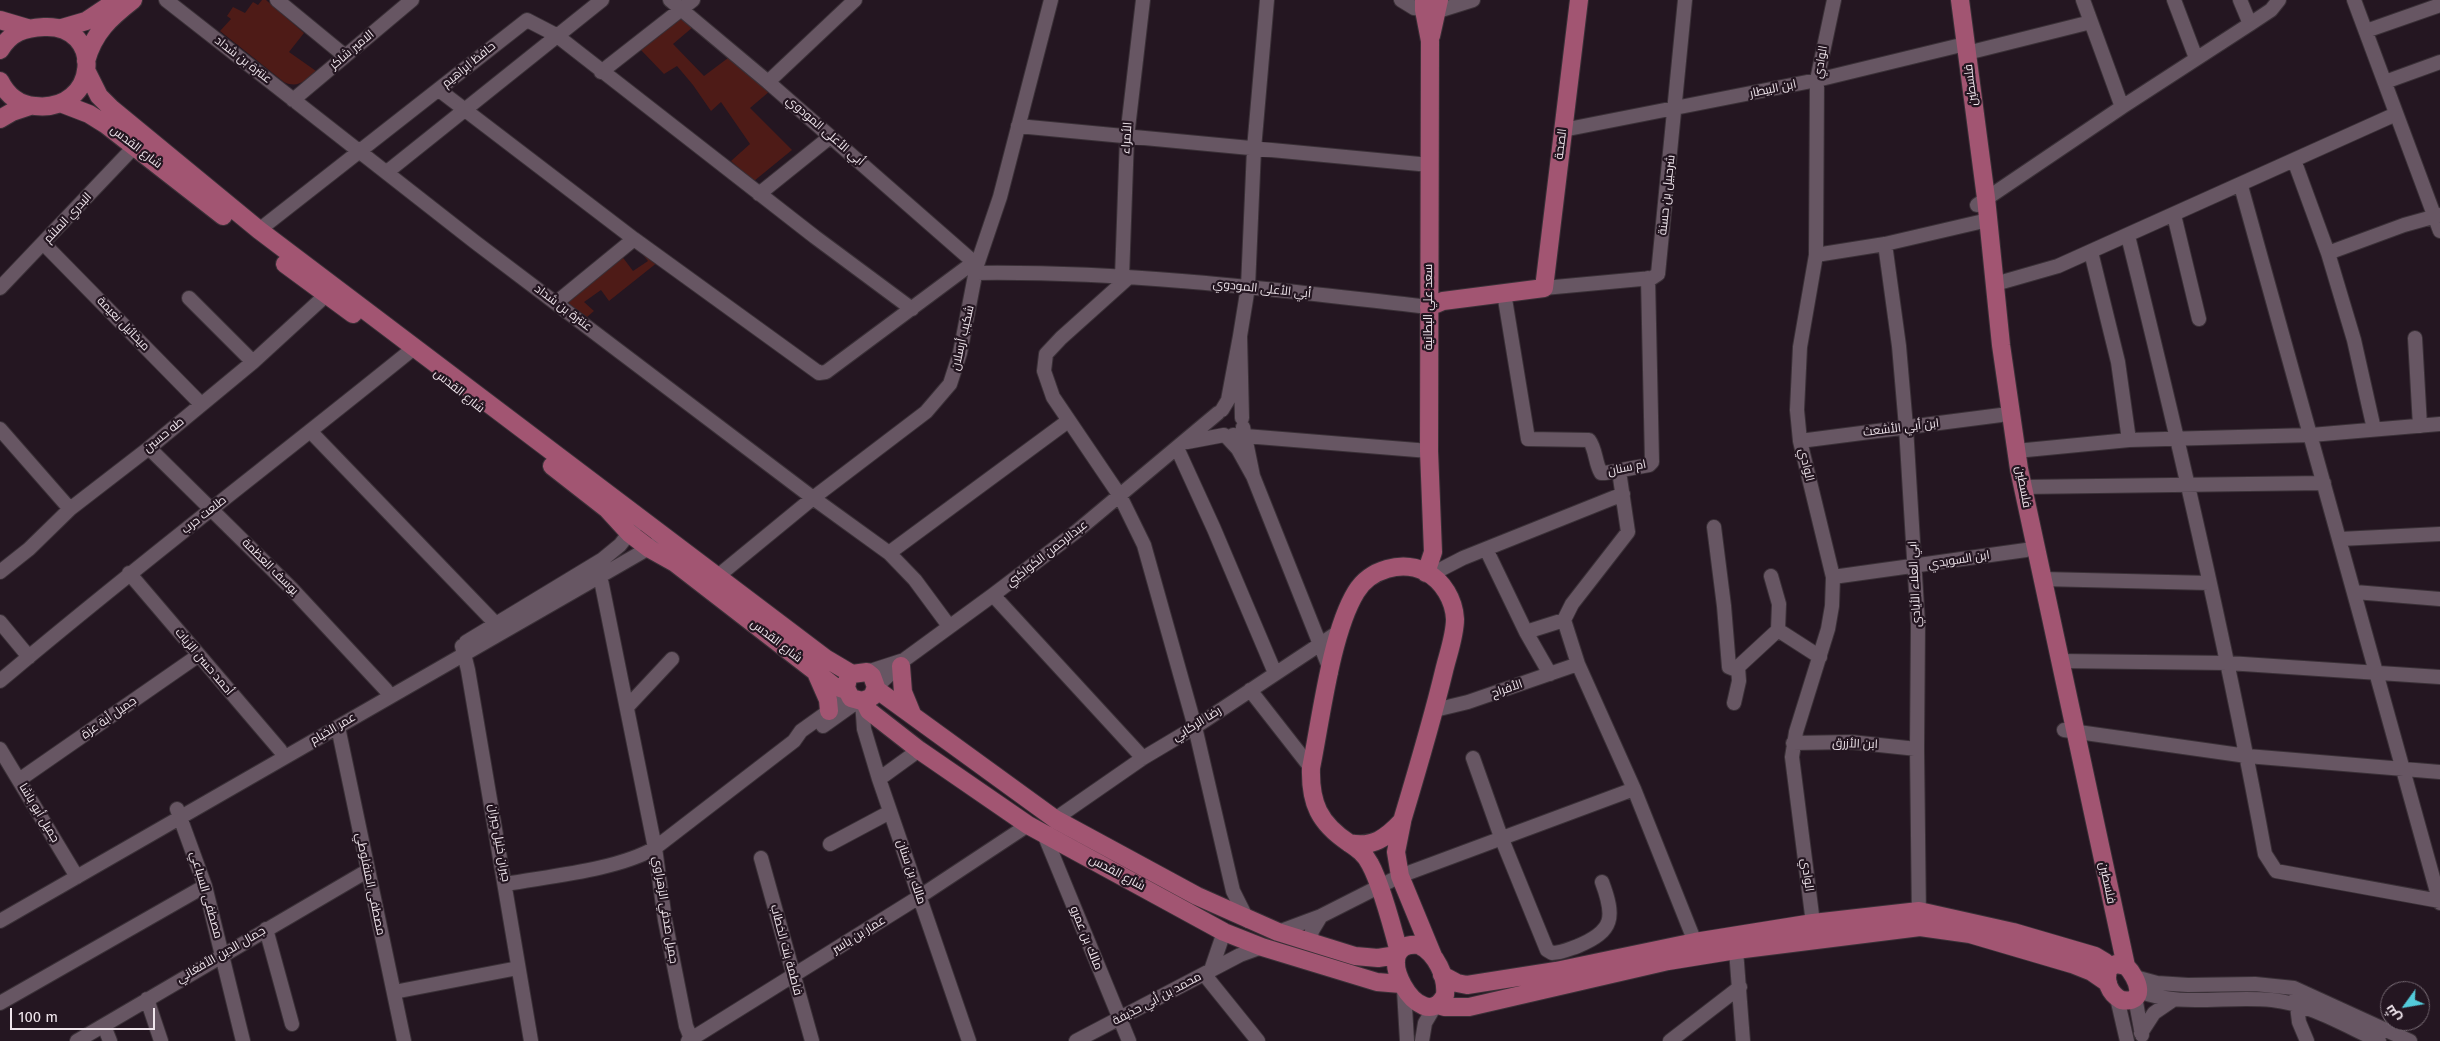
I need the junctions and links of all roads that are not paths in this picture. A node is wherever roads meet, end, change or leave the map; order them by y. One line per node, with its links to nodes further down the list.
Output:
1 (117, 0): 31 (main road)
2 (133, 0): 39 (main road)
3 (166, 0): 46 (street, عنترة بن شداد)
4 (278, 0): 36 (street)
5 (412, 0): 36 (street, الامير شاكر)
6 (602, 0): 33 (street)
7 (693, 0): 24 (street)
8 (855, 0): 43 (street)
9 (1051, 0): 54 (street, شكيب أرسلان)
10 (1143, 0): 57 (street, الأمراء)
11 (1267, 0): 59 (street)
12 (1401, 0): 25 (street)
13 (1465, 0): 25 (street)
14 (1579, 0): 55 (main road, الصحة)
15 (1685, 0): 50 (street, شرحبيل بن حسنة)
16 (1834, 0): 41 (street, الوادي)
17 (1950, 0): 34 (main road, فلسطين)
18 (1960, 0): 34 (main road, فلسطين)
19 (2083, 0): 28 (street)
20 (2174, 0): 37 (street)
21 (2240, 0): 29 (street)
22 (2279, 0): 29 (street)
23 (2354, 0): 32 (street)
24 (675, 5): 40 (street); 43 (street, أبي الأعلى المودوي)
25 (1431, 5): 62 (main road, سعد علي البطانية)
26 (2440, 5): 32 (street)
27 (0, 20): 30 (main road)
28 (2091, 22): 34 (street, ابن البيطار); 49 (street)
29 (2250, 24): 37 (street)
30 (27, 28): 31 (main road); 35 (main road)
31 (62, 28): 39 (main road)
32 (2366, 32): 44 (street)
33 (556, 35): 40 (street, حافظ ابراهيم); 45 (street, حافظ ابراهيم); 51 (street)
34 (1962, 49): 41 (street, ابن البيطار); 66 (main road, فلسطين)
35 (0, 50)
36 (344, 56): 46 (street, الامير شاكر)
37 (2196, 58): 49 (street)
38 (2440, 62): 44 (street)
39 (86, 66): 47 (main road); 69 (main road)
40 (601, 72): 65 (street, حافظ ابراهيم)
41 (1817, 80): 50 (street, ابن البيطار); 77 (street, الوادي)
42 (0, 81): 48 (main road)
43 (768, 82): 56 (street, أبي الأعلى المودوي)
44 (2385, 82): 52 (street)
45 (439, 90): 51 (street); 60 (street, حافظ ابراهيم)
46 (293, 100): 60 (street, عنترة بن شداد)
47 (63, 104): 48 (main road); 58 (main road, شارع القدس)
48 (30, 106): 53 (main road)
49 (2122, 107): 66 (street)
50 (1676, 109): 55 (street, ابن البيطار); 80 (street, شرحبيل بن حسنة)
51 (464, 110): 63 (street); 72 (street)
52 (2396, 114): 61 (street); 68 (street)
53 (0, 119)
54 (1018, 126): 57 (street); 78 (street, شكيب أرسلان)
55 (1563, 130): 84 (main road, الصحة)
56 (830, 137): 65 (street); 78 (street, أبي الأعلى المودوي)
57 (1126, 137): 59 (street); 79 (street, الأمراء)
58 (135, 146): 73 (street, البدري الملثم); 86 (main road, شارع القدس)
59 (1254, 149): 62 (street); 82 (street)
60 (360, 152): 63 (street, عنترة بن شداد); 69 (street, حافظ ابراهيم)
61 (2294, 160): 64 (street); 76 (street)
62 (1430, 165): 89 (main road, سعد علي البطانية)
63 (387, 172): 88 (street, عنترة بن شداد)
64 (2241, 186): 67 (street); 107 (street)
65 (759, 194): 90 (street, حافظ ابراهيم)
66 (1982, 211): 74 (street); 81 (main road, فلسطين); 98 (main road, فلسطين)
67 (2174, 215): 71 (street); 91 (street)
68 (2437, 215): 70 (street); 76 (street)
69 (259, 230): 125 (main road)
70 (2440, 231)
71 (2128, 236): 75 (street); 109 (street)
72 (634, 239): 88 (street); 90 (street)
73 (44, 244): 83 (street, البدري الملثم); 96 (street, ميخائيل نعيمة)
74 (1885, 244): 77 (street); 103 (street, ابي العلاء الأيادي)
75 (2091, 252): 81 (street); 110 (street)
76 (2328, 254): 104 (street)
77 (1816, 255): 111 (street, الوادي)
78 (976, 267): 79 (street, أبي الأعلى المودوي); 90 (street); 122 (street, شكيب أرسلان)
79 (1125, 277): 82 (street, أبي الأعلى المودوي); 100 (street)
80 (1648, 278): 84 (street); 116 (street, ام سنان)
81 (1994, 284): 115 (main road, فلسطين)
82 (1248, 287): 89 (street, أبي الأعلى المودوي); 92 (street)
83 (0, 288)
84 (1544, 288): 85 (main road, أبي الأعلى المودوي)
85 (1504, 293): 89 (main road, أبي الأعلى المودوي); 116 (street, ام سنان)
86 (326, 296): 94 (main road, شارع القدس); 95 (street, طه حسين)
87 (189, 298): 95 (street)
88 (557, 302): 122 (street, عنترة بن شداد)
89 (1430, 307): 114 (main road, سعد علي البطانية)
90 (912, 309)
91 (2199, 319)
92 (1240, 336): 97 (street); 99 (street)
93 (2415, 338): 102 (street)
94 (409, 352): 105 (street, طلعت حرب); 127 (main road, شارع القدس)
95 (252, 362): 96 (street, طه حسين)
96 (201, 404): 113 (street, طه حسين)
97 (1220, 412): 99 (street); 106 (street); 112 (street, عبدالرحمن الكواكبي)
98 (2001, 415): 103 (street, ابن أبي الأشعث); 133 (main road, فلسطين)
99 (1242, 419): 106 (street)
100 (1068, 421): 121 (street); 134 (street)
101 (2440, 424): 102 (street)
102 (2420, 426): 104 (street)
103 (1906, 427): 111 (street, ابن أبي الأشعث); 135 (street, ابي العلاء الأيادي)
104 (2374, 429): 107 (street)
105 (311, 432): 124 (street, طلعت حرب); 151 (street)
106 (1232, 435): 112 (street, عبدالرحمن الكواكبي); 114 (street, عبدالرحمن الكواكبي); 156 (street)
107 (2311, 435): 109 (street); 117 (street)
108 (2, 436): 123 (street)
109 (2179, 437): 110 (street); 118 (street)
110 (2129, 440): 115 (street)
111 (1800, 441): 142 (street, الوادي)
112 (1182, 445): 121 (street, عبدالرحمن الكواكبي); 169 (street)
113 (149, 448): 123 (street, طه حسين); 124 (street, يوسف العظمة)
114 (1429, 451): 138 (main road, سعد علي البطانية)
115 (2016, 451): 119 (main road, فلسطين)
116 (1619, 472): 120 (street)
117 (2324, 483): 118 (street); 130 (street)
118 (2189, 486): 119 (street); 144 (street)
119 (2022, 487): 143 (main road, فلسطين)
120 (1623, 494): 132 (street); 149 (street)
121 (1120, 496): 146 (street, عبدالرحمن الكواكبي); 182 (street)
122 (814, 498): 134 (street, عنترة بن شداد); 140 (street, شكيب أرسلان)
123 (70, 509): 136 (street, طه حسين)
124 (212, 509): 137 (street, طلعت حرب); 174 (street, يوسف العظمة)
125 (641, 518): 127 (street, عمر الخيام); 129 (main road)
126 (1714, 527): 166 (street)
127 (629, 533): 131 (main road, شارع القدس); 151 (street, عمر الخيام)
128 (2440, 534): 130 (street)
129 (665, 536): 131 (street, عمر الخيام); 140 (main road)
130 (2340, 539): 145 (street)
131 (650, 549): 139 (street, عمر الخيام); 167 (main road, شارع القدس)
132 (1486, 549): 138 (street); 155 (street)
133 (2026, 550): 135 (street, ابن السويدي); 148 (main road, فلسطين)
134 (889, 553): 152 (street, عنترة بن شداد)
135 (1914, 568): 142 (street, ابن السويدي); 188 (street, ابي العلاء الأيادي)
136 (0, 572)
137 (129, 573): 158 (street, أحمد حسن الزيات); 159 (street, طلعت حرب)
138 (1428, 574): 154 (main road); 179 (main road)
139 (600, 575): 157 (street, عمر الخيام); 178 (street)
140 (718, 576): 175 (main road)
141 (1771, 576): 153 (street)
142 (1833, 578): 160 (street, الوادي)
143 (2042, 579): 144 (street); 148 (main road, فلسطين)
144 (2209, 583): 164 (street)
145 (2355, 592): 147 (street); 170 (street)
146 (993, 595): 152 (street, عبدالرحمن الكواكبي); 192 (street)
147 (2440, 599)
148 (2043, 608): 162 (main road, فلسطين); 184 (main road, فلسطين)
149 (1564, 620): 155 (street); 165 (street)
150 (0, 622): 159 (street)
151 (496, 624): 157 (street, عمر الخيام)
152 (949, 626): 163 (street, عبدالرحمن الكواكبي)
153 (1778, 630): 160 (street); 166 (street)
154 (1340, 631): 156 (street, رضا الركابي); 168 (main road)
155 (1526, 632): 171 (street)
156 (1318, 644): 168 (street); 169 (street, رضا الركابي)
157 (463, 649): 174 (street, عمر الخيام); 183 (street, عمر الخيام); 215 (street, جبران خليل جبران)
158 (199, 655): 189 (street, أحمد حسن الزيات); 198 (street, جميل أبة عزة)
159 (29, 657): 173 (street, طلعت حرب)
160 (1820, 657): 186 (street, الوادي)
161 (672, 659): 178 (street)
162 (2059, 661): 164 (street); 184 (main road, فلسطين)
163 (902, 663): 175 (street, عبدالرحمن الكواكبي); 181 (main road)
164 (2228, 663): 170 (street); 191 (street)
165 (1578, 664): 171 (street, الأفراح); 199 (street)
166 (1738, 667): 177 (street)
167 (816, 672): 175 (main road, شارع القدس); 180 (main road)
168 (1331, 672): 194 (main road)
169 (1275, 673): 176 (street, رضا الركابي)
170 (2376, 673): 172 (street); 195 (street)
171 (1550, 674): 179 (street, الأفراح)
172 (2440, 677)
173 (0, 681)
174 (386, 690): 189 (street, عمر الخيام)
175 (861, 690): 180 (street); 181 (main road); 185 (street); 190 (main road, شارع القدس); 197 (street, مالك بن سنان)
176 (1250, 690): 182 (street, رضا الركابي); 194 (street)
177 (1734, 703)
178 (628, 706): 209 (street)
179 (1435, 710): 203 (main road)
180 (829, 711): 185 (street)
181 (914, 717): 202 (main road)
182 (1195, 726): 192 (street, رضا الركابي); 223 (street)
183 (338, 727): 201 (street, عمر الخيام); 211 (street, مصطفى المنفلوطي)
184 (2070, 730): 191 (street); 229 (main road, فلسطين); 242 (main road, فلسطين)
185 (794, 741): 209 (street, جميل صدقي الزهراوي)
186 (1793, 744): 188 (street, ابن الأزرق); 225 (street, الوادي)
187 (0, 748): 198 (street, جميل أبو باشا)
188 (1917, 749): 222 (street, ابي العلاء الأيادي)
189 (280, 750): 201 (street, عمر الخيام)
190 (919, 750): 197 (street); 204 (main road, شارع القدس)
191 (2247, 756): 195 (street); 219 (street)
192 (1143, 758): 202 (street, رضا الركابي)
193 (1473, 758): 206 (street)
194 (1311, 768): 207 (main road)
195 (2401, 768): 196 (street); 219 (street)
196 (2440, 772)
197 (879, 779): 200 (street, مالك بن سنان)
198 (19, 780): 212 (street, جميل أبو باشا)
199 (1634, 789): 206 (street); 231 (street)
200 (890, 812): 208 (street); 218 (street, مالك بن سنان)
201 (178, 813): 212 (street, عمر الخيام); 217 (street, مصطفى السباعي)
202 (1055, 819): 223 (main road)
203 (1402, 821): 207 (main road); 213 (main road)
204 (1028, 825): 205 (main road, شارع القدس); 218 (street, عمار بن ياسر)
205 (1044, 834): 227 (main road, شارع القدس); 253 (street, مالك بن عمرو)
206 (1501, 837): 213 (street); 214 (street)
207 (1349, 843): 216 (main road)
208 (830, 844)
209 (655, 848): 215 (street); 263 (street, جميل صدقي الزهراوي)
210 (761, 858): 241 (street, فاطمة بنت الخطاب)
211 (367, 871): 226 (street, جمال الدين الأفغاني); 247 (street, مصطفى المنفلوطي)
212 (75, 873): 220 (street, عمر الخيام); 224 (street, عمر الخيام)
213 (1400, 876): 216 (street); 237 (main road)
214 (1602, 882)
215 (506, 884): 238 (street, جبران خليل جبران)
216 (1378, 885): 221 (street); 235 (main road)
217 (205, 886): 234 (street, مصطفى السباعي); 250 (street)
218 (919, 897): 241 (street, عمار بن ياسر); 265 (street, مالك بن سنان)
219 (2440, 902)
220 (0, 911)
221 (1321, 916): 228 (street); 230 (street)
222 (1919, 919): 225 (main road); 233 (main road); 236 (main road); 242 (main road)
223 (1248, 920): 228 (main road)
224 (0, 921)
225 (1813, 923): 231 (main road)
226 (266, 929): 234 (street, جمال الدين الأفغاني); 254 (street)
227 (1224, 932): 232 (main road, شارع القدس); 239 (street)
228 (1278, 932): 230 (main road)
229 (2108, 940): 236 (main road); 242 (main road, فلسطين)
230 (1310, 942): 235 (main road)
231 (1695, 942): 245 (main road)
232 (1262, 947): 239 (street, محمد بن أبي حذيفة); 243 (main road, شارع القدس)
233 (1736, 950): 244 (street); 245 (main road)
234 (222, 954): 248 (street, جمال الدين الأفغاني); 260 (street, مصطفى السباعي)
235 (1398, 954): 237 (main road); 243 (main road)
236 (2095, 956): 242 (main road)
237 (1434, 959): 240 (main road)
238 (518, 968): 247 (street); 262 (street, جبران خليل جبران)
239 (1208, 972): 253 (street, محمد بن أبي حذيفة); 268 (street)
240 (1442, 975): 245 (main road); 252 (main road)
241 (793, 977): 263 (street, عمار بن ياسر); 264 (street, فاطمة بنت الخطاب)
242 (2123, 981): 246 (street); 249 (street); 256 (street, فلسطين); 273 (street, فلسطين)
243 (1402, 987): 252 (main road); 269 (street)
244 (1740, 987): 271 (street); 272 (street)
245 (1505, 988): 252 (main road)
246 (2294, 988): 251 (street); 276 (street)
247 (394, 992): 261 (street, مصطفى المنفلوطي)
248 (147, 999): 255 (street, جمال الدين الأفغاني); 259 (street)
249 (2173, 1000): 251 (street); 256 (street)
250 (0, 1003)
251 (2297, 1004): 274 (street); 275 (street)
252 (1437, 1006): 270 (street)
253 (1119, 1020): 266 (street, محمد بن أبي حذيفة); 267 (street, مالك بن عمرو)
254 (292, 1024)
255 (104, 1026): 257 (street, جمال الدين الأفغاني); 258 (street)
256 (2142, 1037)
257 (76, 1041)
258 (110, 1041)
259 (161, 1041)
260 (243, 1041)
261 (404, 1041)
262 (531, 1041)
263 (689, 1041)
264 (812, 1041)
265 (968, 1041)
266 (1076, 1041)
267 (1129, 1041)
268 (1258, 1041)
269 (1408, 1041)
270 (1422, 1041)
271 (1670, 1041)
272 (1743, 1041)
273 (2127, 1041)
274 (2307, 1041)
275 (2379, 1041)
276 (2410, 1041)

